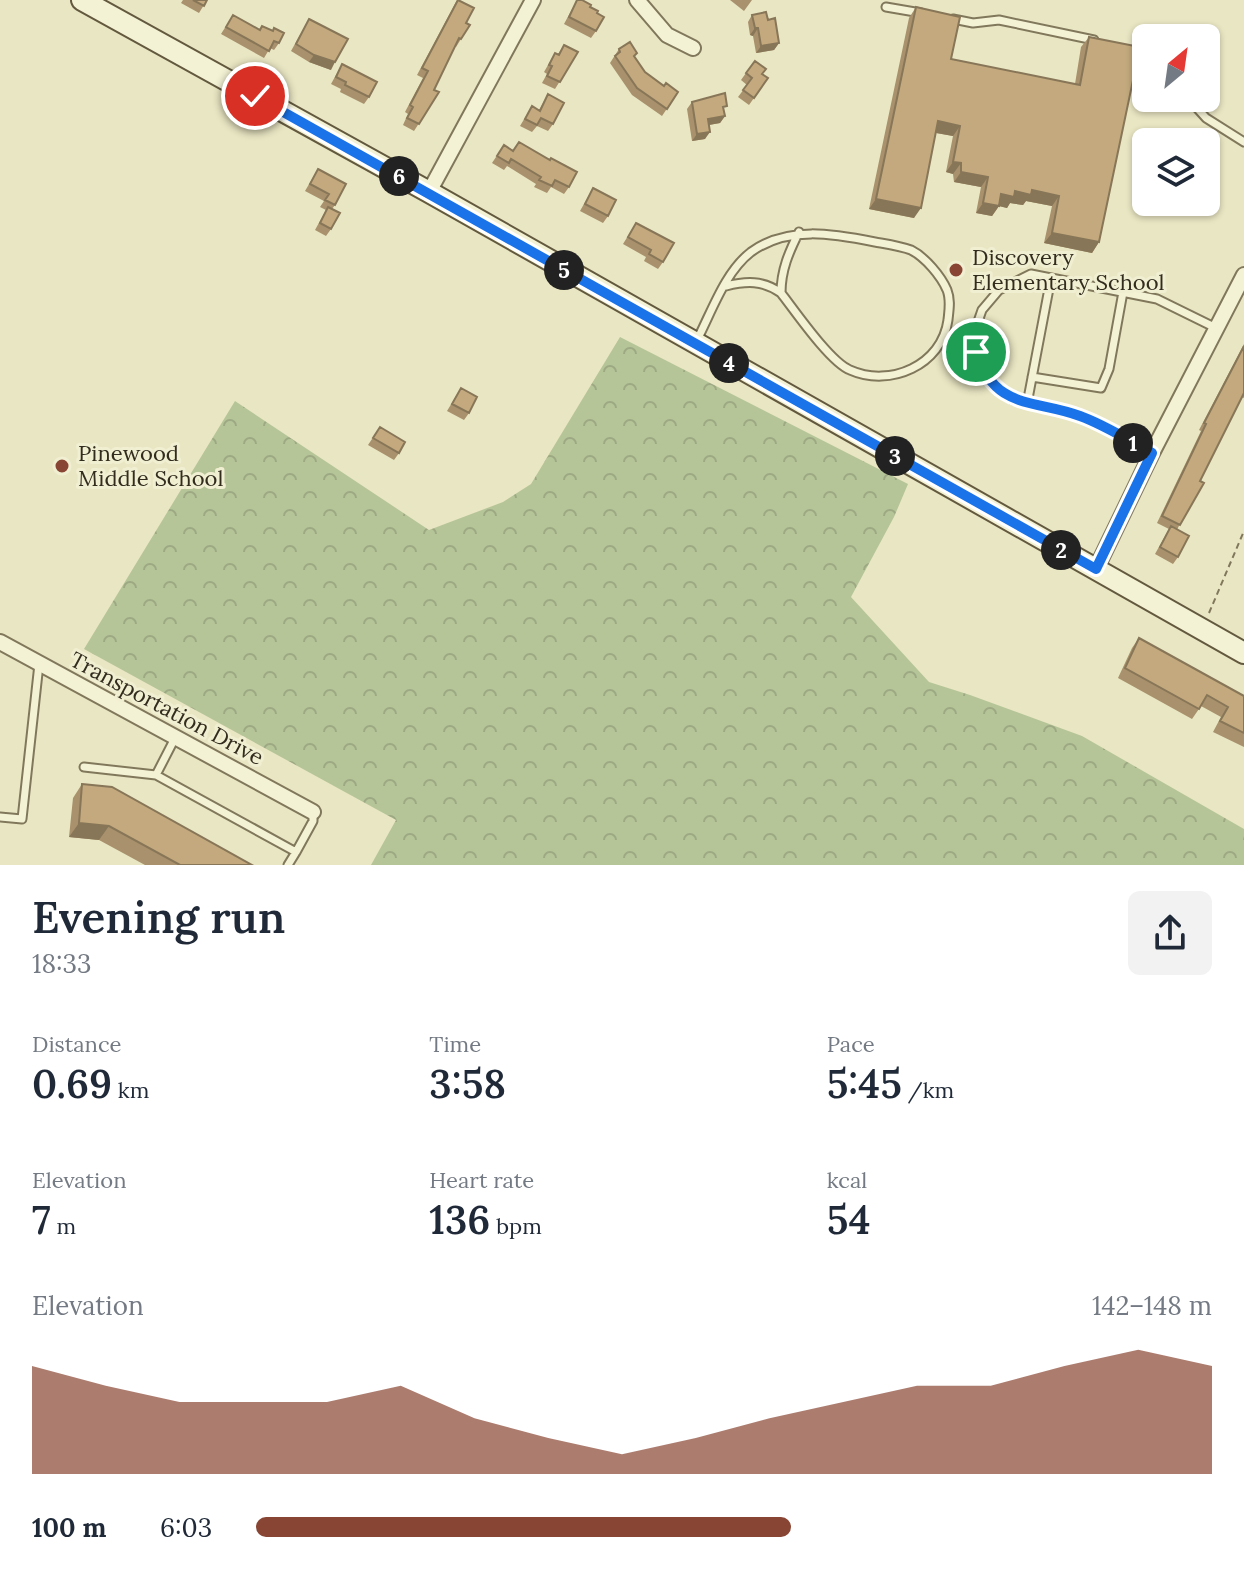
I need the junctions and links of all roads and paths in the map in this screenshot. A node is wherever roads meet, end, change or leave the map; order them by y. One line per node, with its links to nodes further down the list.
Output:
1 (82, 0): 11 (main road)
2 (533, 0): 11 (street)
3 (637, 0): 8 (street)
4 (886, 7): 5 (lane)
5 (929, 15)
6 (944, 17): 7 (lane)
7 (1105, 42)
8 (693, 48)
9 (1201, 112): 10 (lane)
10 (1244, 142)
11 (429, 192): 19 (main road)
12 (799, 232): 15 (lane); 17 (lane); 17 (lane)
13 (1244, 275): 18 (street)
14 (1051, 278): 16 (lane); 20 (lane); 21 (lane)
15 (726, 286): 17 (lane); 19 (lane)
16 (1123, 292): 18 (lane); 20 (lane)
17 (781, 293)
18 (1216, 328): 22 (street)
19 (694, 344): 24 (main road)
20 (1032, 377): 21 (lane)
21 (1027, 404): 22 (lane)
22 (1152, 453): 24 (street)
23 (1244, 531): 25 (path)
24 (1096, 569): 25 (main road)
25 (1201, 628): 27 (main road)
26 (0, 642): 28 (street, Transportation Drive)
27 (1244, 653)
28 (39, 663): 29 (street, Transportation Drive); 33 (lane)
29 (175, 738): 31 (lane); 32 (street, Transportation Drive)
30 (84, 767): 31 (lane)
31 (156, 775): 34 (lane)
32 (313, 812): 34 (lane)
33 (0, 817)
34 (296, 852): 35 (lane)
35 (288, 865)

